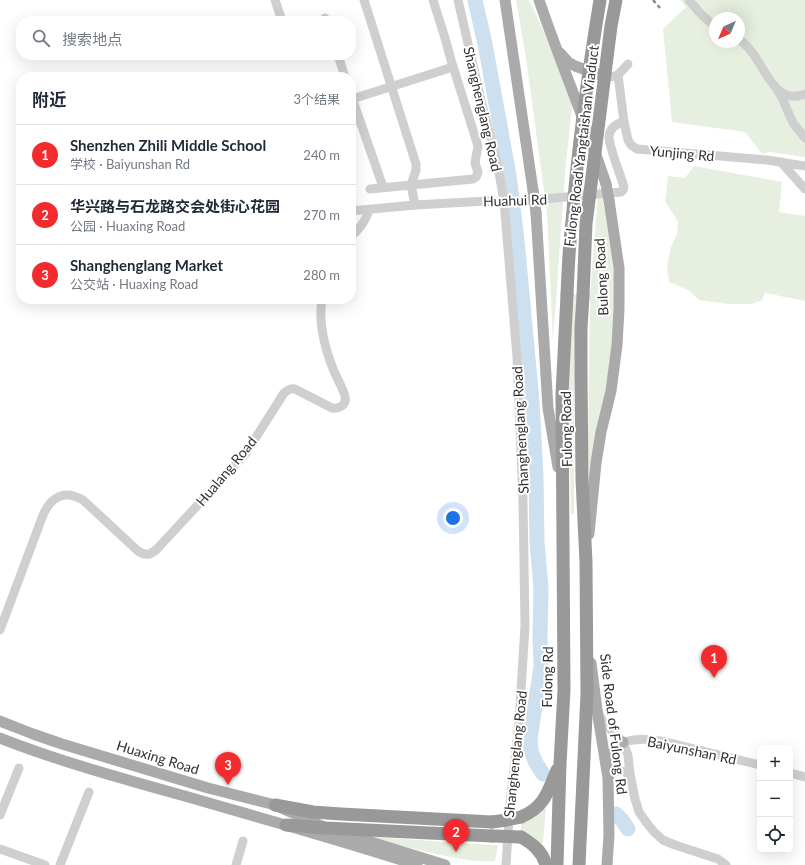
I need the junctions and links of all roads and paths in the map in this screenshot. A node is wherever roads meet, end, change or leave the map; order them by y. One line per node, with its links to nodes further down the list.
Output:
1 (275, 0): 10 (street)
2 (364, 0): 20 (street)
3 (433, 0): 16 (street)
4 (458, 0): 34 (street, Shanghenglang Road)
5 (505, 0): 42 (main road, bridge)
6 (539, 0): 13 (main road, Bulong Road)
7 (600, 0): 39 (highway, Fulong Road Yangtaishan Viaduct, bridge)
8 (616, 0): 40 (highway, Fulong Road Yangtaishan Viaduct, bridge)
9 (689, 0): 11 (street)
10 (280, 16)
11 (709, 21)
12 (745, 45): 21 (street)
13 (557, 50): 19 (main road); 24 (main road, Bulong Road)
14 (340, 60): 17 (street)
15 (628, 64): 18 (street)
16 (453, 67): 20 (street); 30 (street)
17 (343, 72)
18 (618, 75): 19 (street); 26 (street, Yunjing Rd)
19 (603, 76): 24 (main road)
20 (392, 86): 23 (street); 30 (street)
21 (777, 90): 22 (street); 27 (street)
22 (805, 94)
23 (356, 96)
24 (577, 104): 43 (main road, Bulong Road, bridge)
25 (356, 109): 31 (street)
26 (624, 122): 28 (street, Yunjing Rd); 34 (street, Huahui Rd)
27 (805, 138)
28 (781, 162): 29 (street, Yunjing Rd); 33 (street)
29 (805, 166)
30 (411, 184): 31 (street); 35 (street)
31 (383, 187): 32 (street)
32 (370, 188)
33 (805, 189)
34 (510, 201): 35 (street, Huahui Rd); 69 (street, Shanghenglang Road)
35 (415, 205): 36 (street, Huahui Rd)
36 (369, 210): 37 (street, Huahui Rd); 38 (street)
37 (356, 211)
38 (356, 232)
39 (567, 295): 42 (highway, Fulong Road)
40 (583, 296): 43 (highway, Fulong Road)
41 (322, 304): 44 (street, Hualang Road)
42 (562, 489): 50 (highway, Fulong Rd)
43 (586, 562): 45 (highway)
44 (0, 630)
45 (586, 634): 46 (main road, Side Road of Fulong Rd); 72 (highway)
46 (597, 710): 49 (street); 56 (main road, Side Road of Fulong Rd)
47 (0, 721): 58 (main road, Huaxing Road)
48 (0, 738): 60 (main road)
49 (623, 742): 51 (street, Baiyunshan Rd); 53 (street); 56 (main road)
50 (560, 764): 58 (highway, bridge); 71 (highway, Fulong Rd)
51 (757, 765)
52 (19, 768): 59 (street)
53 (630, 774): 56 (street); 74 (street)
54 (793, 774): 55 (street)
55 (805, 776)
56 (608, 778): 73 (main road, Side Road of Fulong Rd)
57 (89, 792): 65 (street)
58 (275, 805): 61 (main road, Huaxing Road)
59 (0, 815)
60 (286, 825): 61 (highway); 67 (main road)
61 (326, 828): 68 (main road, Huaxing Road); 70 (highway, bridge)
62 (243, 841): 66 (street)
63 (0, 849): 64 (street)
64 (45, 865)
65 (60, 865)
66 (236, 865)
67 (417, 865)
68 (445, 865)
69 (506, 865)
70 (546, 865)
71 (557, 865)
72 (579, 865)
73 (607, 865)
74 (726, 865)

